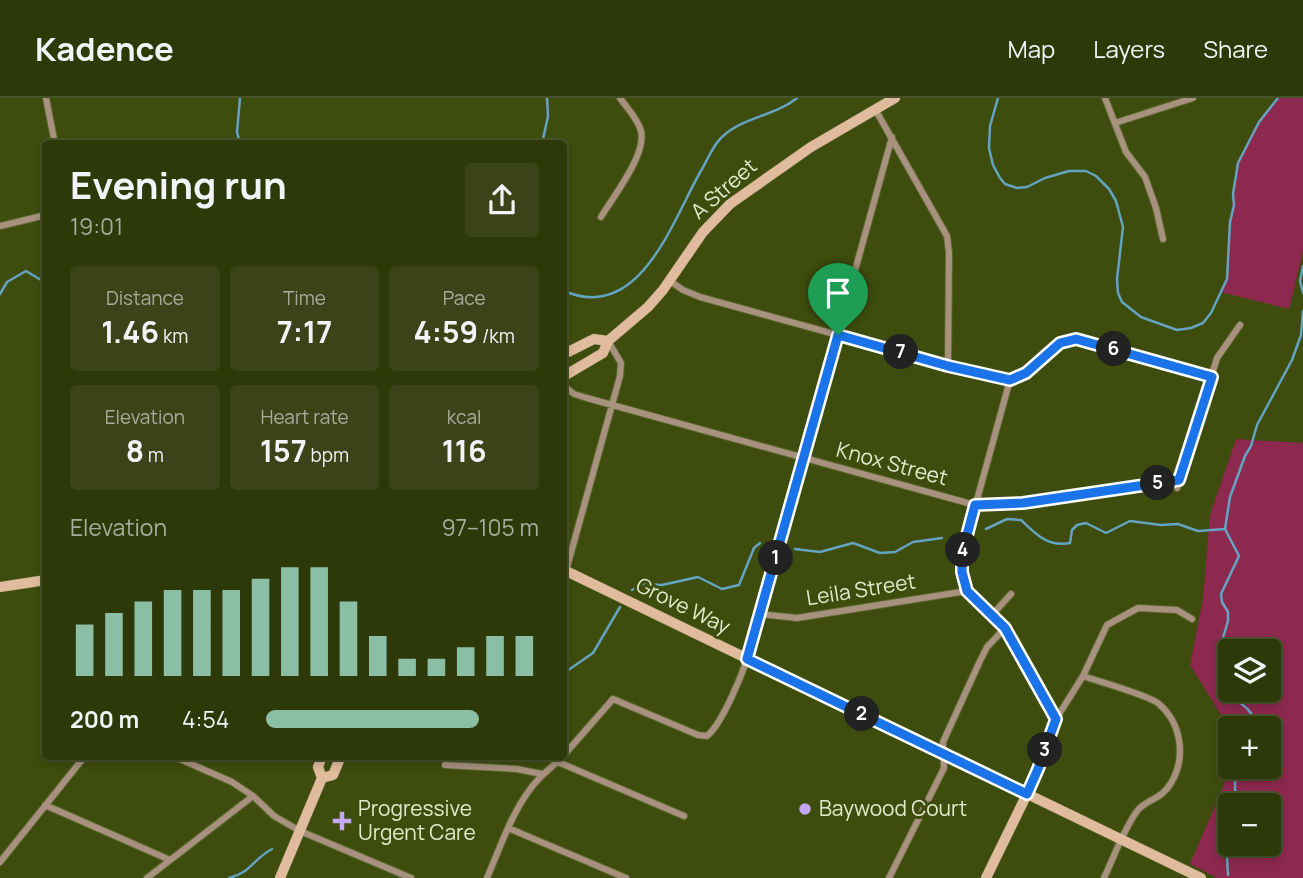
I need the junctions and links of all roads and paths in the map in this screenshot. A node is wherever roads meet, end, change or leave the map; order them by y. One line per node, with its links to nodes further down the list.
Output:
1 (46, 98): 9 (street)
2 (620, 98): 11 (street)
3 (895, 98): 6 (main road, A Street)
4 (1105, 98): 7 (street)
5 (1193, 98): 7 (street)
6 (875, 109): 8 (street); 14 (main road, A Street)
7 (1115, 123): 13 (street)
8 (892, 137): 16 (street); 19 (street)
9 (54, 140)
10 (42, 216): 12 (street)
11 (601, 217)
12 (0, 226)
13 (1163, 239)
14 (670, 281): 16 (street); 17 (main road, A Street)
15 (1240, 325): 21 (street)
16 (838, 335): 19 (street); 25 (street)
17 (608, 341): 18 (main road, A Street); 20 (main road, A Street); 24 (street)
18 (567, 352)
19 (948, 366): 22 (street)
20 (567, 374)
21 (1212, 377): 22 (street); 26 (street)
22 (1010, 380): 28 (street)
23 (567, 389): 24 (street, Knox Street)
24 (612, 404): 25 (street, Knox Street); 29 (street)
25 (804, 457): 28 (street, Knox Street); 35 (street)
26 (1179, 480): 27 (street); 28 (street, Knox Street)
27 (1177, 488)
28 (975, 505): 33 (street)
29 (567, 562)
30 (567, 574): 39 (main road, Grove Way)
31 (42, 581): 32 (main road)
32 (0, 587)
33 (967, 591): 35 (street, Leila Street); 36 (street)
34 (1011, 594): 36 (street)
35 (760, 614): 39 (street)
36 (992, 615): 38 (street)
37 (1192, 619): 40 (street)
38 (1005, 628): 41 (street); 43 (street)
39 (747, 659): 42 (street); 43 (main road, Grove Way)
40 (1083, 676): 41 (street); 59 (street)
41 (1056, 719): 53 (street)
42 (567, 751)
43 (943, 754): 53 (main road, Grove Way); 69 (street)
44 (82, 760): 55 (street)
45 (182, 760): 54 (street)
46 (321, 760): 52 (main road)
47 (339, 760): 52 (main road)
48 (559, 760): 51 (street)
49 (565, 760): 56 (street)
50 (445, 765): 51 (street)
51 (542, 774): 57 (street)
52 (322, 778): 58 (main road)
53 (1027, 794): 59 (main road, Grove Way); 70 (main road)
54 (253, 796): 58 (street); 60 (street)
55 (45, 805): 60 (street); 61 (street)
56 (684, 816)
57 (508, 828): 67 (street); 68 (street)
58 (300, 831): 62 (street); 63 (main road)
59 (1123, 840): 71 (street); 72 (main road, Grove Way)
60 (170, 860): 64 (street)
61 (0, 862)
62 (388, 869): 65 (street); 66 (street)
63 (279, 877)
64 (147, 878)
65 (384, 878)
66 (411, 878)
67 (487, 878)
68 (626, 878)
69 (889, 878)
70 (986, 878)
71 (1104, 878)
72 (1201, 878)

